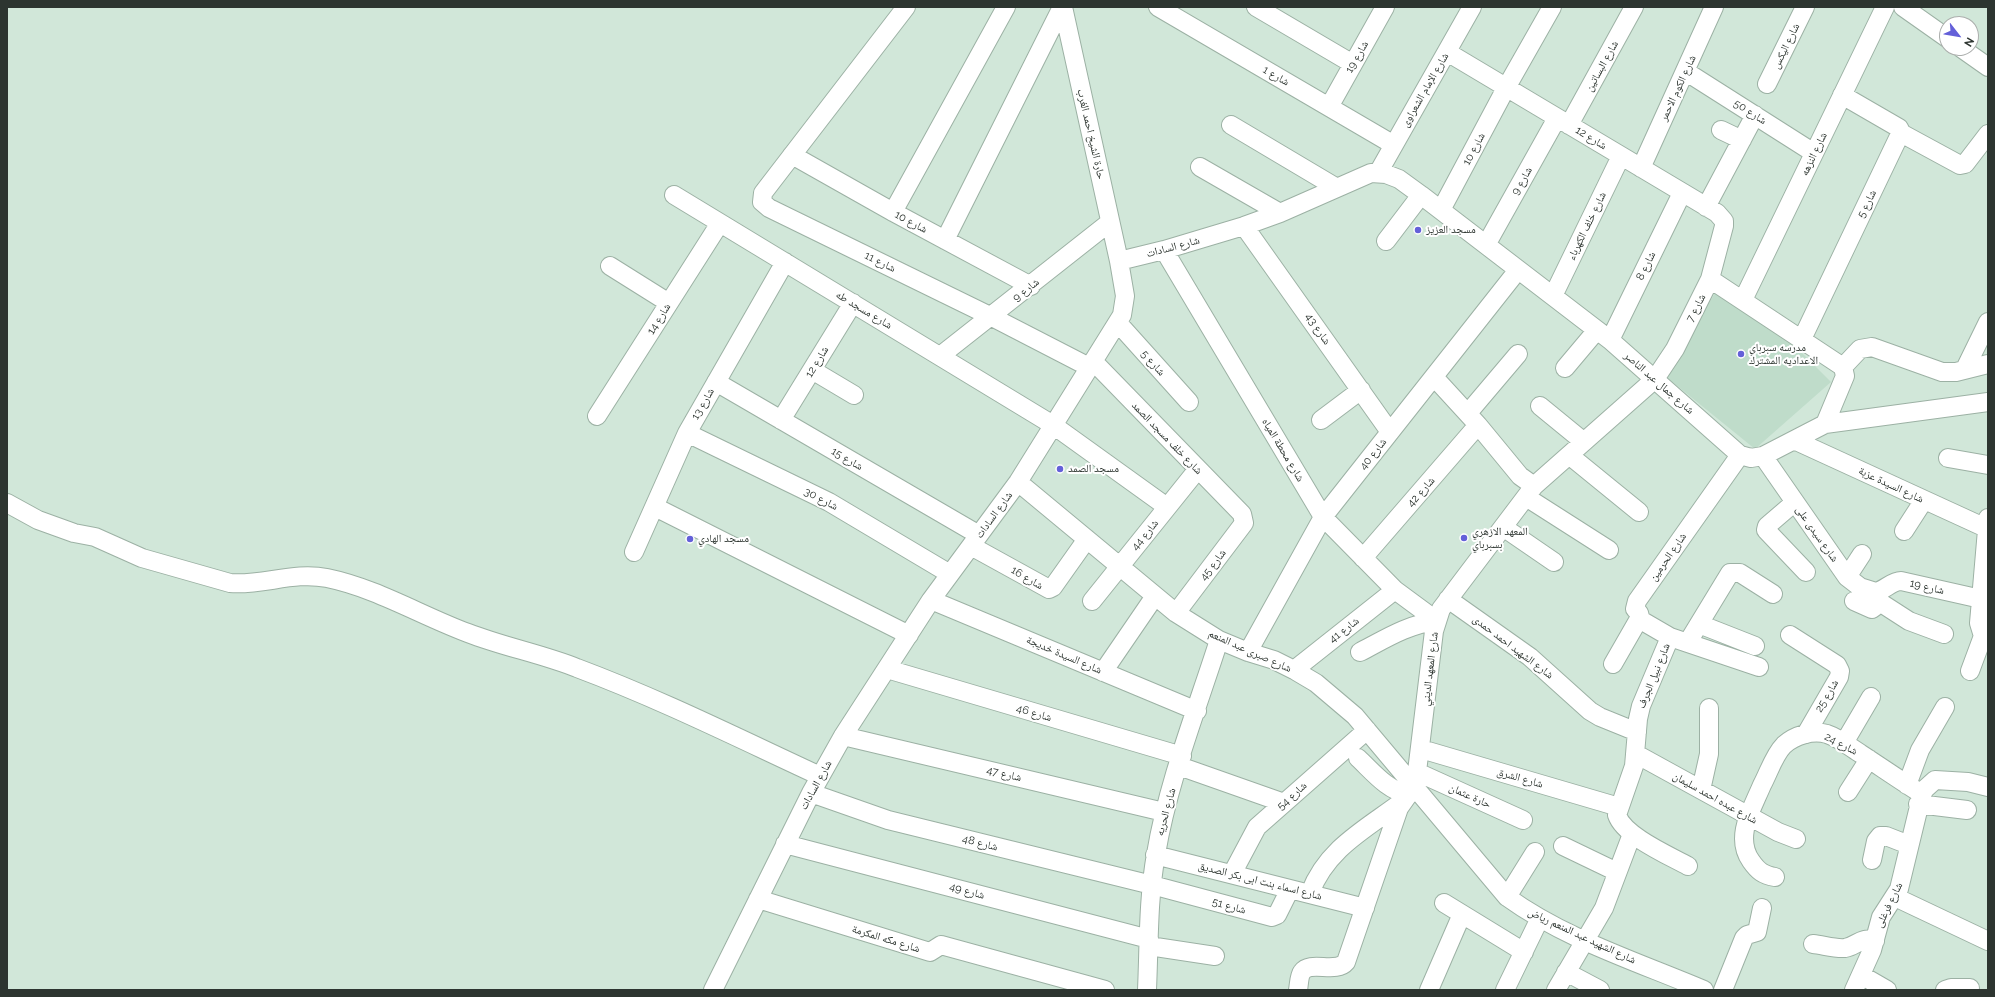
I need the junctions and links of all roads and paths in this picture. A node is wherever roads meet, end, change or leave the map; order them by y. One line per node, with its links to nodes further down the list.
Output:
1 (906, 7): 33 (street)
2 (1006, 7): 45 (street)
3 (1062, 7): 47 (street, حارة الشيخ احمد الغرب); 51 (street)
4 (1158, 7): 23 (street, شارع 1)
5 (1256, 7): 17 (street)
6 (1385, 7): 17 (street, شارع 19)
7 (1472, 7): 15 (street, شارع الإمام الشعراوى)
8 (1552, 7): 21 (street, شارع 10)
9 (1634, 7): 25 (street, شارع البساتين)
10 (1805, 7): 20 (street, شارع اليكس)
11 (1886, 7): 22 (street, شارع النزهه)
12 (1902, 7): 14 (street)
13 (1713, 8): 19 (street, شارع الكوم الاحمر)
14 (1939, 32)
15 (1447, 52): 21 (street, شارع 12); 31 (street, شارع الإمام الشعراوى)
16 (1972, 56): 18 (street)
17 (1353, 64): 23 (street, شارع 19)
18 (1988, 67)
19 (1685, 71): 24 (street, شارع 50); 37 (street, شارع الكوم الاحمر)
20 (1767, 84)
21 (1506, 88): 25 (street, شارع 12); 44 (street, شارع 10)
22 (1842, 95): 28 (street); 32 (street, شارع النزهه)
23 (1328, 107): 31 (street, شارع 1)
24 (1755, 115): 30 (street); 32 (street, شارع 50)
25 (1563, 122): 35 (street, شارع 12); 53 (street, شارع 9)
26 (1231, 125): 39 (street)
27 (1721, 130): 30 (street)
28 (1901, 134): 34 (street); 69 (street, شارع 5)
29 (1988, 134): 34 (street)
30 (1742, 140): 43 (street)
31 (1394, 145): 38 (street, شارع الإمام الشعراوى)
32 (1814, 153): 62 (street, شارع النزهه)
33 (792, 155): 45 (street, شارع 10); 65 (street, شارع 11)
34 (1982, 155)
35 (1622, 156): 37 (street, شارع 12); 61 (street, شارع خلف الكهرباء)
36 (1200, 167): 46 (street)
37 (1641, 168): 40 (street, شارع 12)
38 (1372, 174): 39 (street, شارع السادات); 42 (street, شارع جمال عبد الناصر)
39 (1337, 188): 46 (street, شارع السادات)
40 (1682, 193): 43 (street, شارع 12); 68 (street, شارع 8)
41 (674, 195): 48 (street, شارع مسجد طه)
42 (1421, 195): 44 (street, شارع جمال عبد الناصر); 52 (street)
43 (1706, 207): 50 (street, شارع 12)
44 (1441, 210): 53 (street, شارع جمال عبد الناصر)
45 (893, 212): 51 (street, شارع 10)
46 (1280, 213): 49 (street, شارع السادات)
47 (1110, 222): 55 (street, حارة الشيخ احمد الغرب); 60 (street, شارع 9)
48 (720, 223): 56 (street, شارع مسجد طه); 63 (street, شارع 14)
49 (1244, 226): 54 (street, شارع السادات); 81 (street, شارع 43)
50 (1723, 231): 59 (street, شارع 7)
51 (945, 240): 60 (street, شارع 10)
52 (1386, 240)
53 (1486, 245): 58 (street, شارع جمال عبد الناصر)
54 (1164, 250): 55 (street, شارع السادات); 111 (street, شارع محطة المياه)
55 (1119, 260): 67 (street, شارع السادات)
56 (784, 262): 64 (street, شارع مسجد طه); 80 (street, شارع 13)
57 (610, 266): 63 (street)
58 (1518, 270): 61 (street, شارع جمال عبد الناصر); 78 (street, شارع 40)
59 (1710, 279): 62 (street); 79 (street, شارع 7)
60 (1031, 286): 65 (street, شارع 9)
61 (1553, 296): 68 (street, شارع جمال عبد الناصر)
62 (1743, 300): 69 (street)
63 (669, 303): 86 (street, شارع 14)
64 (852, 303): 71 (street, شارع مسجد طه); 76 (street, شارع 12)
65 (992, 317): 71 (street, شارع 9); 72 (street, شارع 11)
66 (1988, 322): 77 (street)
67 (1118, 323): 72 (street, شارع السادات); 83 (street, شارع 5)
68 (1603, 335): 75 (street, شارع 8); 79 (street, شارع جمال عبد الناصر)
69 (1802, 339): 74 (street)
70 (1518, 354): 87 (street, شارع 42)
71 (940, 356): 91 (street, شارع مسجد طه)
72 (1091, 364): 91 (street, شارع السادات); 101 (street, شارع خلف مسجد الصمد)
73 (1988, 364): 77 (street)
74 (1842, 367): 77 (street); 90 (street)
75 (1565, 368)
76 (812, 370): 82 (street); 88 (street, شارع 12)
77 (1965, 370)
78 (1434, 377): 87 (street); 92 (street, شارع 40)
79 (1655, 379): 95 (street, شارع المعهد الديني); 97 (street, شارع جمال عبد الناصر)
80 (716, 382): 88 (street, شارع 15); 93 (street, شارع 13)
81 (1361, 390): 89 (street); 92 (street, شارع 43)
82 (854, 395)
83 (1189, 402)
84 (1988, 402): 90 (street)
85 (1540, 406): 95 (street)
86 (597, 416)
87 (1473, 419): 103 (street); 120 (street, شارع 42)
88 (781, 420): 116 (street, شارع 15)
89 (1320, 420)
90 (1825, 424): 94 (street)
91 (1053, 425): 102 (street, شارع السادات); 108 (street, شارع مسجد طه)
92 (1390, 432): 111 (street, شارع 40)
93 (687, 433): 107 (street, شارع 13); 124 (street, شارع 30)
94 (1794, 440): 98 (street); 104 (street, شارع السيدة عزبة)
95 (1584, 442): 96 (street, شارع المعهد الديني)
96 (1569, 455): 103 (street, شارع المعهد الديني); 109 (street)
97 (1740, 455): 98 (street); 136 (street, شارع الحرمين)
98 (1763, 456): 105 (street, شارع سيدى على)
99 (1948, 458): 100 (street)
100 (1988, 465)
101 (1198, 469): 108 (street, شارع 44); 110 (street, شارع خلف مسجد الصمد)
102 (1018, 482): 115 (street, شارع صبرى عبد المنعم); 116 (street, شارع السادات)
103 (1530, 492): 113 (street, شارع المعهد الديني); 117 (street)
104 (1924, 500): 112 (street, شارع السيدة عزبة); 114 (street)
105 (1795, 502): 123 (street); 125 (street, شارع سيدى على)
106 (7, 503): 169 (street)
107 (655, 507): 118 (street, شارع 13); 140 (street)
108 (1167, 507): 122 (street, شارع 44)
109 (1639, 512)
110 (1242, 514): 135 (street, شارع 45)
111 (1323, 517): 120 (street, شارع محطة المياه); 147 (street, شارع 40)
112 (1987, 525): 131 (street)
113 (1503, 527): 121 (street); 130 (street, شارع المعهد الديني)
114 (1904, 531)
115 (1087, 539): 116 (street, شارع 16); 122 (street, شارع صبرى عبد المنعم)
116 (975, 540): 124 (street, شارع السادات)
117 (1609, 550)
118 (634, 552)
119 (1862, 554): 125 (street)
120 (1363, 558): 126 (street, شارع محطة المياه)
121 (1554, 562)
122 (1120, 566): 128 (street, شارع صبرى عبد المنعم); 133 (street, شارع 44)
123 (1806, 572)
124 (950, 574): 132 (street, شارع السادات)
125 (1847, 576): 129 (street, شارع سيدى على)
126 (1395, 590): 137 (street, شارع محطة المياه); 152 (street, شارع 41)
127 (1773, 594): 138 (street)
128 (1155, 596): 135 (street, شارع صبرى عبد المنعم); 154 (street)
129 (1877, 596): 131 (street, شارع 19); 134 (street); 139 (street, شارع سيدى على)
130 (1448, 599): 137 (street, شارع المعهد الديني); 160 (street, شارع الشهيد احمد حمدى)
131 (1981, 599): 143 (street)
132 (931, 600): 140 (street, شارع السادات); 154 (street, شارع السيدة خديجة)
133 (1092, 601)
134 (1854, 601)
135 (1176, 613): 144 (street, شارع صبرى عبد المنعم)
136 (1639, 619): 142 (street); 149 (street)
137 (1437, 621): 148 (street); 164 (street, شارع المعهد الديني)
138 (1699, 624): 145 (street); 146 (street)
139 (1944, 634)
140 (909, 635): 151 (street, شارع السادات)
141 (1790, 635): 161 (street, شارع 25)
142 (1670, 637): 145 (street); 160 (street, شارع نبيل الجرف)
143 (1986, 638): 153 (street)
144 (1219, 640): 147 (street, شارع صبرى عبد المنعم); 158 (street, شارع الحريه)
145 (1688, 642): 150 (street)
146 (1755, 646)
147 (1248, 652): 152 (street, شارع صبرى عبد المنعم)
148 (1360, 652)
149 (1613, 664)
150 (1759, 667)
151 (887, 669): 162 (street, شارع السادات); 168 (street, شارع 46)
152 (1294, 670): 159 (street, شارع صبرى عبد المنعم)
153 (1970, 671)
154 (1103, 672): 158 (street, شارع السيدة خديجة)
155 (1871, 697): 163 (street)
156 (1945, 707): 175 (street, شارع فرغلى)
157 (1709, 708): 172 (street)
158 (1197, 710): 168 (street, شارع الحريه)
159 (1367, 730): 171 (street, شارع صبرى عبد المنعم); 176 (street, شارع 54)
160 (1637, 732): 165 (street, شارع نبيل الجرف)
161 (1806, 734): 163 (street, شارع 24); 180 (street, شارع 24)
162 (843, 736): 169 (street, شارع السادات); 179 (street, شارع 47)
163 (1844, 743): 167 (street, شارع 24)
164 (1421, 749): 171 (street, شارع المعهد الديني); 177 (street, شارع الشرق)
165 (1636, 754): 172 (street, شارع عبده احمد سليمان); 177 (street, شارع نبيل الجرف)
166 (1358, 758): 171 (street, حارة عثمان)
167 (1868, 759): 173 (street); 175 (street, شارع 24)
168 (1180, 761): 176 (street, شارع 46); 179 (street, شارع الحريه)
169 (820, 776): 174 (street, شارع السادات)
170 (1988, 787): 175 (street)
171 (1411, 789): 181 (street, حارة عثمان); 196 (street); 197 (street, شارع الشهيد عبد المنعم رياض); 201 (street, شارع المعهد الديني)
172 (1701, 790): 180 (street, شارع عبده احمد سليمان)
173 (1848, 792)
174 (810, 793): 184 (street, شارع السادات); 194 (street, شارع 48)
175 (1916, 794): 178 (street); 185 (street, شارع فرغلى)
176 (1284, 803): 192 (street, شارع 54)
177 (1619, 807): 182 (street)
178 (1967, 810)
179 (1164, 812): 188 (street, شارع الحريه)
180 (1748, 816): 183 (street, شارع عبده احمد سليمان); 193 (street, شارع 24)
181 (1523, 820)
182 (1632, 834): 190 (street); 191 (street)
183 (1796, 839)
184 (785, 844): 199 (street, شارع السادات); 208 (street, شارع 49)
185 (1909, 845): 189 (street); 198 (street, شارع فرغلى)
186 (1563, 846): 191 (street)
187 (1535, 852): 197 (street)
188 (1155, 855): 192 (street, شارع اسماء بنت ابى بكر الصديق); 194 (street, شارع الحريه)
189 (1872, 860)
190 (1688, 866)
191 (1617, 872): 205 (street)
192 (1232, 874): 195 (street, شارع اسماء بنت ابى بكر الصديق)
193 (1775, 877)
194 (1152, 885): 195 (street, شارع 51); 208 (street, شارع الحريه)
195 (1290, 889): 196 (street, شارع اسماء بنت ابى بكر الصديق)
196 (1310, 894): 201 (street, شارع اسماء بنت ابى بكر الصديق)
197 (1507, 897): 204 (street, شارع الشهيد عبد المنعم رياض)
198 (1895, 897): 206 (street, شارع فرغلى); 207 (street)
199 (758, 899): 215 (street, شارع السادات); 216 (street, شارع مكه المكرمة)
200 (1444, 903): 203 (street)
201 (1365, 908): 218 (street, شارع المعهد الديني)
202 (1762, 908): 224 (street)
203 (1462, 914): 210 (street); 219 (street)
204 (1540, 918): 205 (street, شارع الشهيد عبد المنعم رياض); 210 (street)
205 (1585, 940): 212 (street); 223 (street, شارع الشهيد عبد المنعم رياض)
206 (1874, 941): 209 (street); 213 (street, شارع فرغلى)
207 (1988, 941)
208 (1149, 943): 211 (street, شارع 49); 217 (street, شارع الحريه)
209 (1813, 944)
210 (1524, 952): 220 (street)
211 (1216, 956)
212 (1566, 972): 221 (street); 222 (street)
213 (1857, 983): 225 (street)
214 (1970, 988): 226 (street)
215 (714, 990)
216 (1105, 990)
217 (1147, 990)
218 (1298, 990)
219 (1429, 990)
220 (1505, 990)
221 (1556, 990)
222 (1600, 990)
223 (1704, 990)
224 (1723, 990)
225 (1887, 990)
226 (1944, 990)

